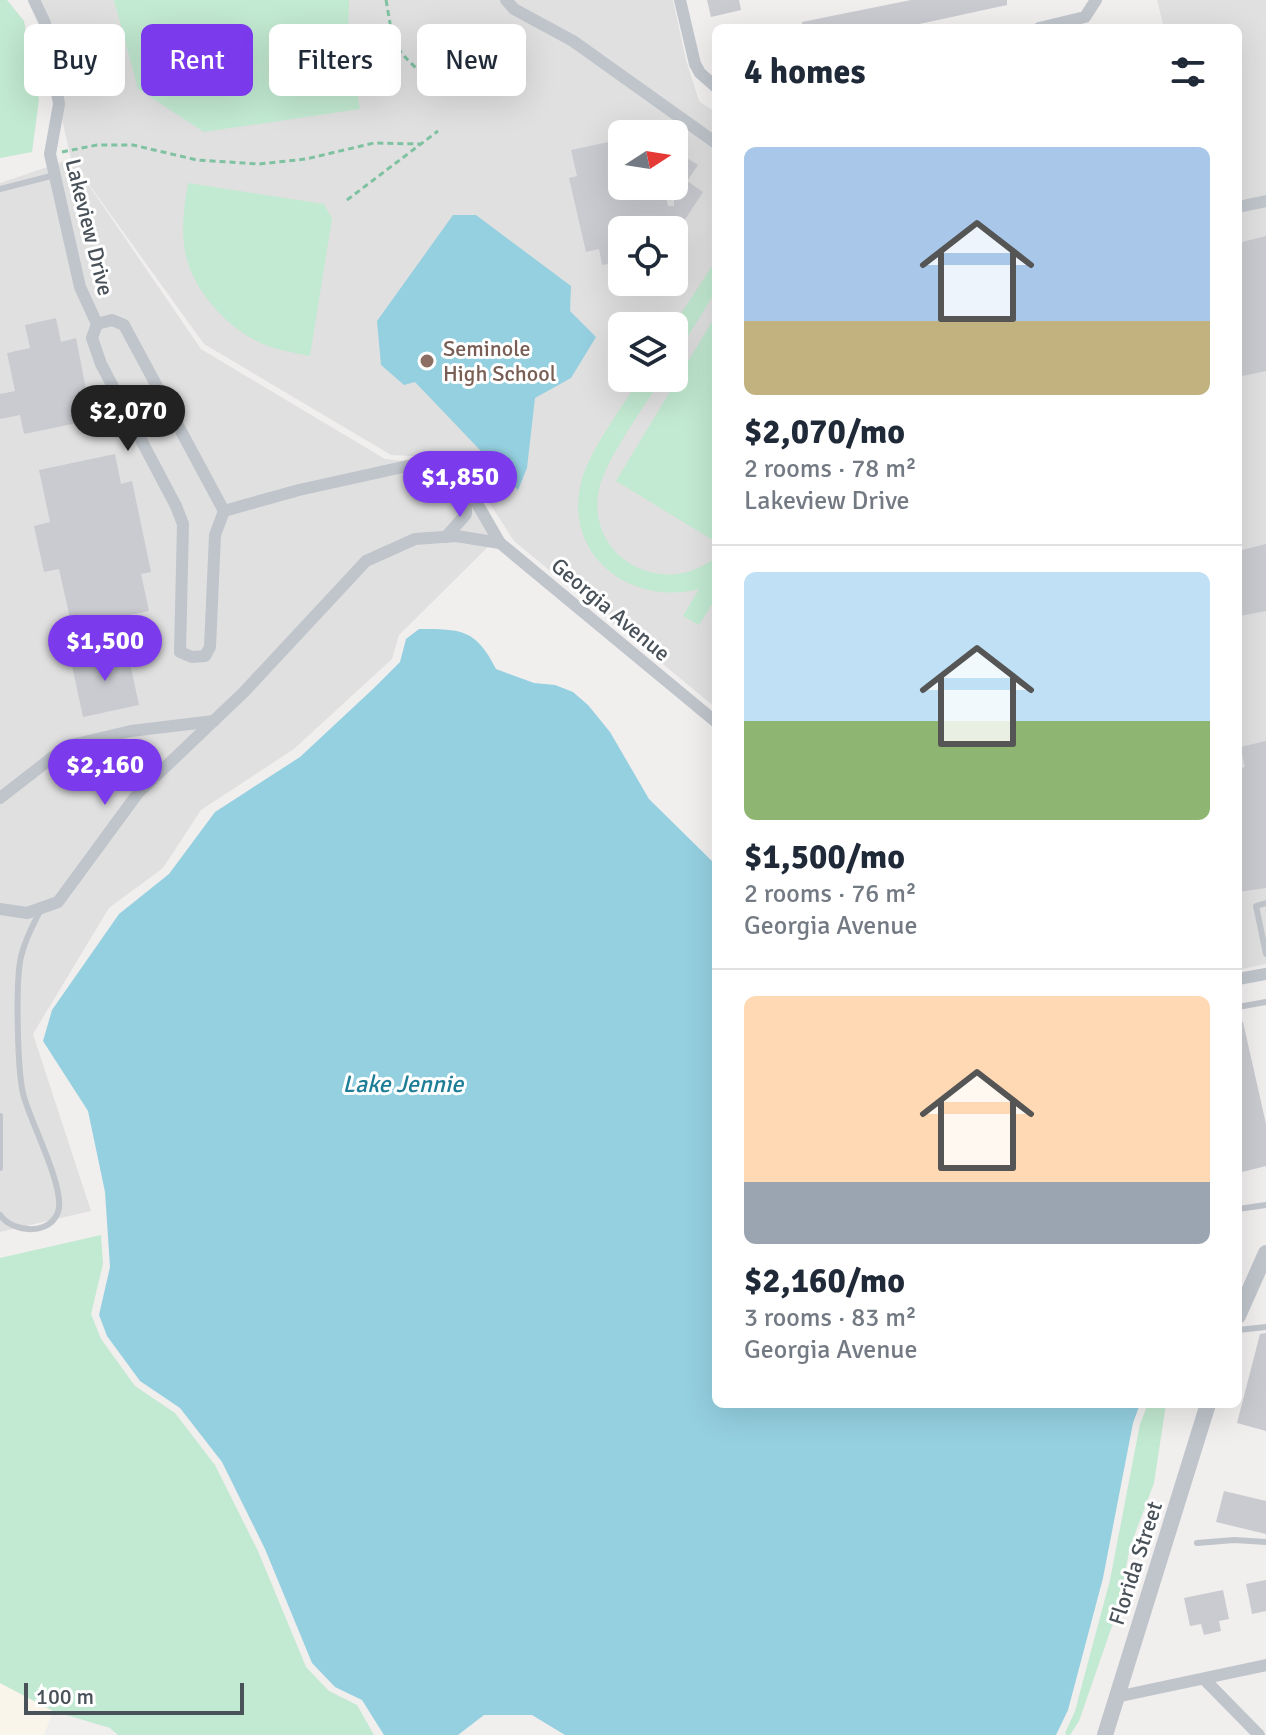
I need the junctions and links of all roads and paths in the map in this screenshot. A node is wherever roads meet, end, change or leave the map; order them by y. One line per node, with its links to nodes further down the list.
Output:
1 (34, 0): 12 (street, Lakeview Drive)
2 (386, 0): 7 (path)
3 (506, 0): 10 (street)
4 (680, 0): 8 (street)
5 (1096, 0): 6 (street)
6 (1056, 24)
7 (417, 69)
8 (712, 84)
9 (438, 131): 11 (path)
10 (712, 140)
11 (420, 144): 12 (path); 15 (path)
12 (50, 154): 13 (street, Lakeview Drive)
13 (55, 175): 14 (lane); 18 (street, Lakeview Drive)
14 (0, 189)
15 (347, 200)
16 (1266, 201): 17 (street)
17 (1242, 206)
18 (97, 324): 20 (street, Lakeview Drive); 20 (street, Lakeview Drive)
19 (466, 493): 20 (street); 21 (street); 22 (street)
20 (224, 511)
21 (446, 537): 22 (street); 24 (street)
22 (500, 543): 23 (street, Georgia Avenue)
23 (712, 719)
24 (214, 721): 25 (street); 27 (street)
25 (0, 798)
26 (1266, 903): 29 (lane)
27 (41, 908): 28 (street); 38 (lane)
28 (0, 909)
29 (1266, 954)
30 (1266, 974): 31 (street)
31 (1242, 978)
32 (1266, 1002): 33 (lane)
33 (1242, 1006)
34 (0, 1116): 35 (lane)
35 (0, 1168)
36 (1266, 1205): 37 (lane)
37 (1242, 1208)
38 (0, 1215)
39 (1266, 1253): 40 (street)
40 (1242, 1307)
41 (1266, 1327): 42 (lane)
42 (1242, 1330)
43 (1207, 1408): 48 (street, Florida Street)
44 (1266, 1542): 45 (lane)
45 (1197, 1543)
46 (1266, 1665): 47 (street)
47 (1204, 1679): 48 (street); 50 (street)
48 (1116, 1697): 49 (street, Florida Street)
49 (1105, 1735)
50 (1259, 1735)

